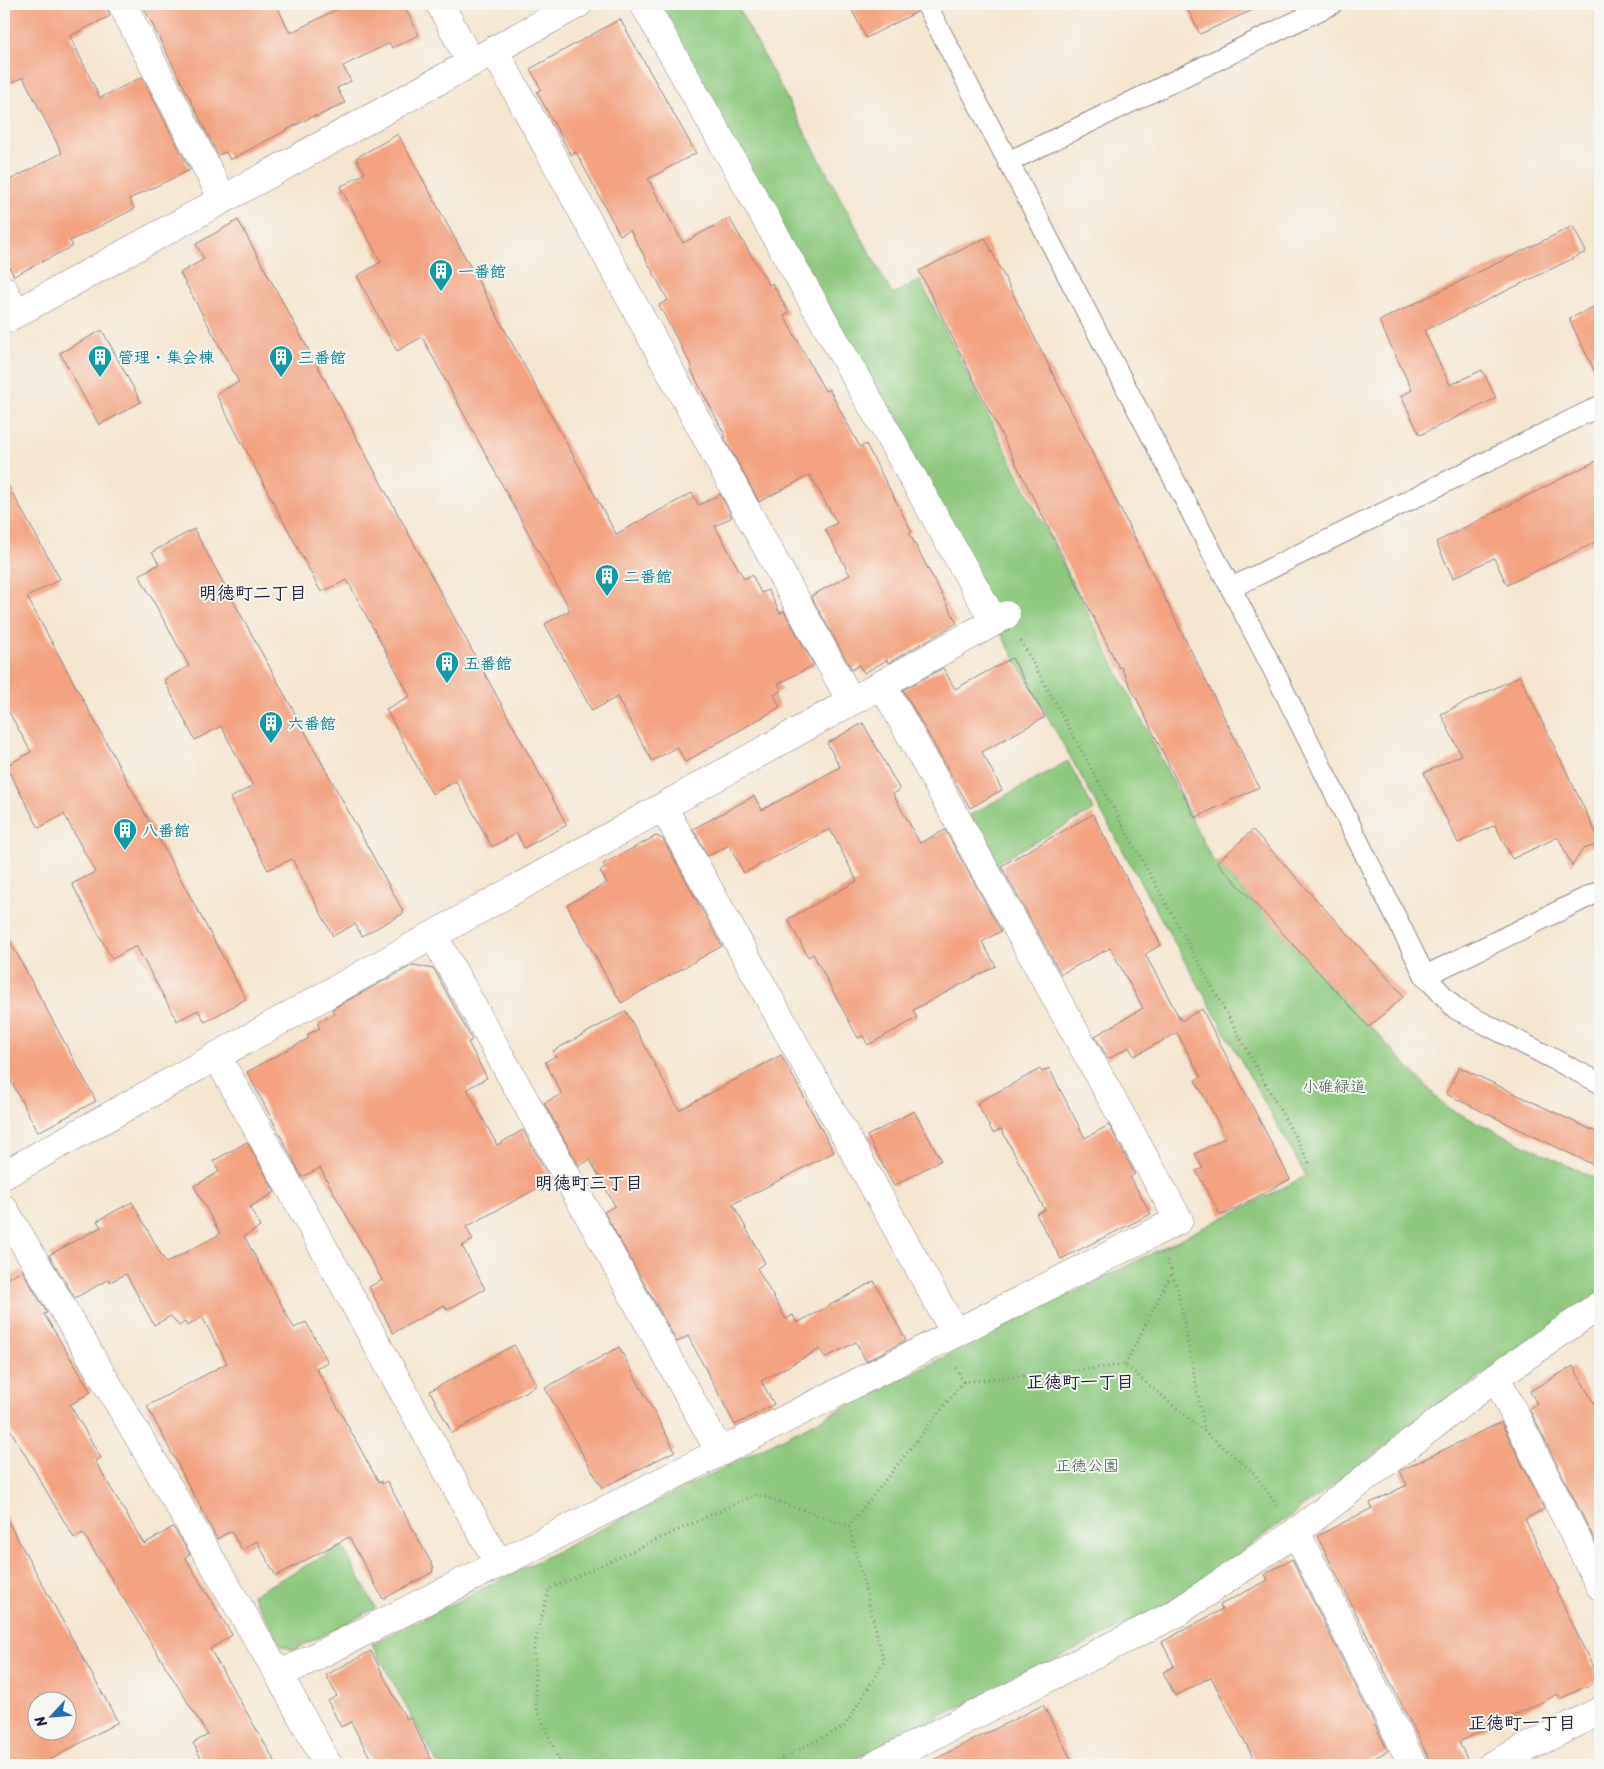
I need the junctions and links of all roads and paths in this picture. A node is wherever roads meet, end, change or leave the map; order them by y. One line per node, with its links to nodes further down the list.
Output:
1 (122, 4): 10 (street)
2 (440, 4): 8 (street)
3 (578, 4): 7 (street)
4 (644, 4): 14 (street)
5 (926, 4): 9 (lane)
6 (1332, 4): 9 (lane)
7 (494, 50): 8 (street); 15 (street)
8 (471, 62): 10 (street)
9 (1008, 162): 13 (lane)
10 (223, 199): 11 (street)
11 (8, 308)
12 (1600, 406): 13 (lane)
13 (1231, 588): 19 (lane)
14 (882, 684): 15 (street); 24 (street)
15 (851, 701): 16 (street)
16 (663, 807): 18 (street); 27 (street)
17 (1600, 892): 19 (lane)
18 (433, 935): 20 (street); 32 (street)
19 (1425, 976): 21 (lane)
20 (217, 1056): 22 (street); 35 (street)
21 (1600, 1083)
22 (4, 1176)
23 (4, 1209): 37 (street)
24 (1156, 1232): 25 (path); 27 (street)
25 (1172, 1274): 28 (path); 31 (path)
26 (1600, 1305): 29 (street)
27 (949, 1336): 30 (path); 32 (street)
28 (1124, 1365): 30 (path); 31 (path)
29 (1496, 1377): 34 (street); 36 (street)
30 (963, 1382): 33 (path)
31 (1205, 1432): 34 (path)
32 (720, 1452): 35 (street)
33 (849, 1526): 40 (path); 41 (path)
34 (1296, 1532): 42 (street); 43 (street)
35 (499, 1564): 37 (street)
36 (1600, 1586)
37 (279, 1675): 39 (street)
38 (1600, 1711): 44 (street)
39 (328, 1765)
40 (560, 1765)
41 (768, 1765)
42 (875, 1765)
43 (1414, 1765)
44 (1492, 1765)

